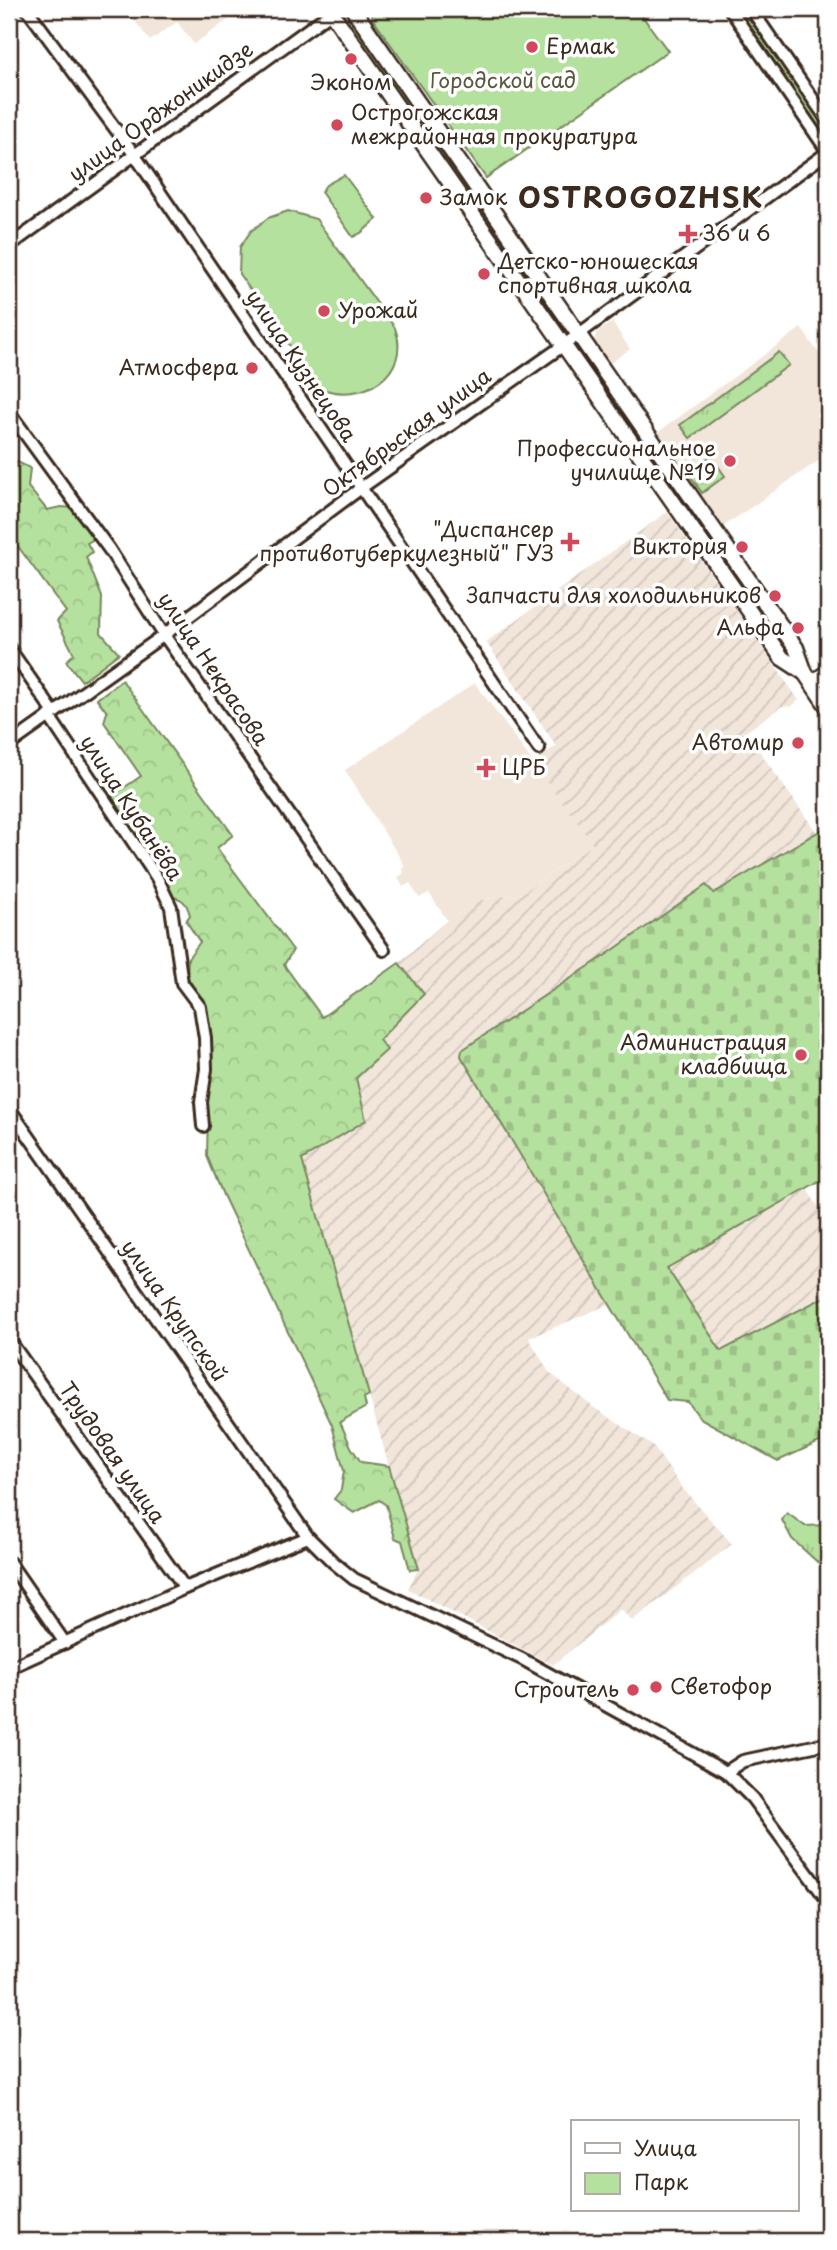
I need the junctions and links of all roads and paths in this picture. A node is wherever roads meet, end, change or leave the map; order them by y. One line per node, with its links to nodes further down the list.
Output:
1 (27, 9): 8 (street, улица Кузнецова)
2 (353, 9): 9 (main road)
3 (730, 9): 7 (street)
4 (751, 9): 6 (street)
5 (332, 10): 8 (street, улица Орджоникидзе); 10 (main road)
6 (828, 121)
7 (828, 152): 12 (street, Октябрьская улица)
8 (134, 154): 11 (street, улица Орджоникидзе); 15 (street, улица Кузнецова)
9 (499, 218): 10 (main road); 12 (main road)
10 (483, 229): 13 (main road)
11 (9, 246)
12 (578, 334): 13 (street, Октябрьская улица); 19 (main road)
13 (564, 345): 15 (street, Октябрьская улица); 19 (main road)
14 (9, 412): 16 (street, улица Некрасова)
15 (361, 488): 16 (street, Октябрьская улица); 23 (street, улица Кузнецова)
16 (164, 635): 21 (street, Октябрьская улица); 24 (street, улица Некрасова)
17 (9, 648): 21 (street, улица Кубанёва)
18 (828, 671): 19 (main road)
19 (809, 678): 20 (main road)
20 (828, 707)
21 (52, 715): 22 (street, Октябрьская улица); 26 (street, улица Кубанёва)
22 (9, 745)
23 (539, 748)
24 (384, 950)
25 (9, 1108): 28 (street, улица Крупской)
26 (203, 1125)
27 (9, 1340): 30 (street, Трудовая улица)
28 (308, 1536): 30 (street); 34 (street, улица Крупской)
29 (9, 1562): 31 (street)
30 (185, 1588): 31 (street)
31 (65, 1643): 32 (street)
32 (9, 1668)
33 (828, 1743): 34 (street)
34 (726, 1772): 35 (street, улица Крупской)
35 (828, 1901)

